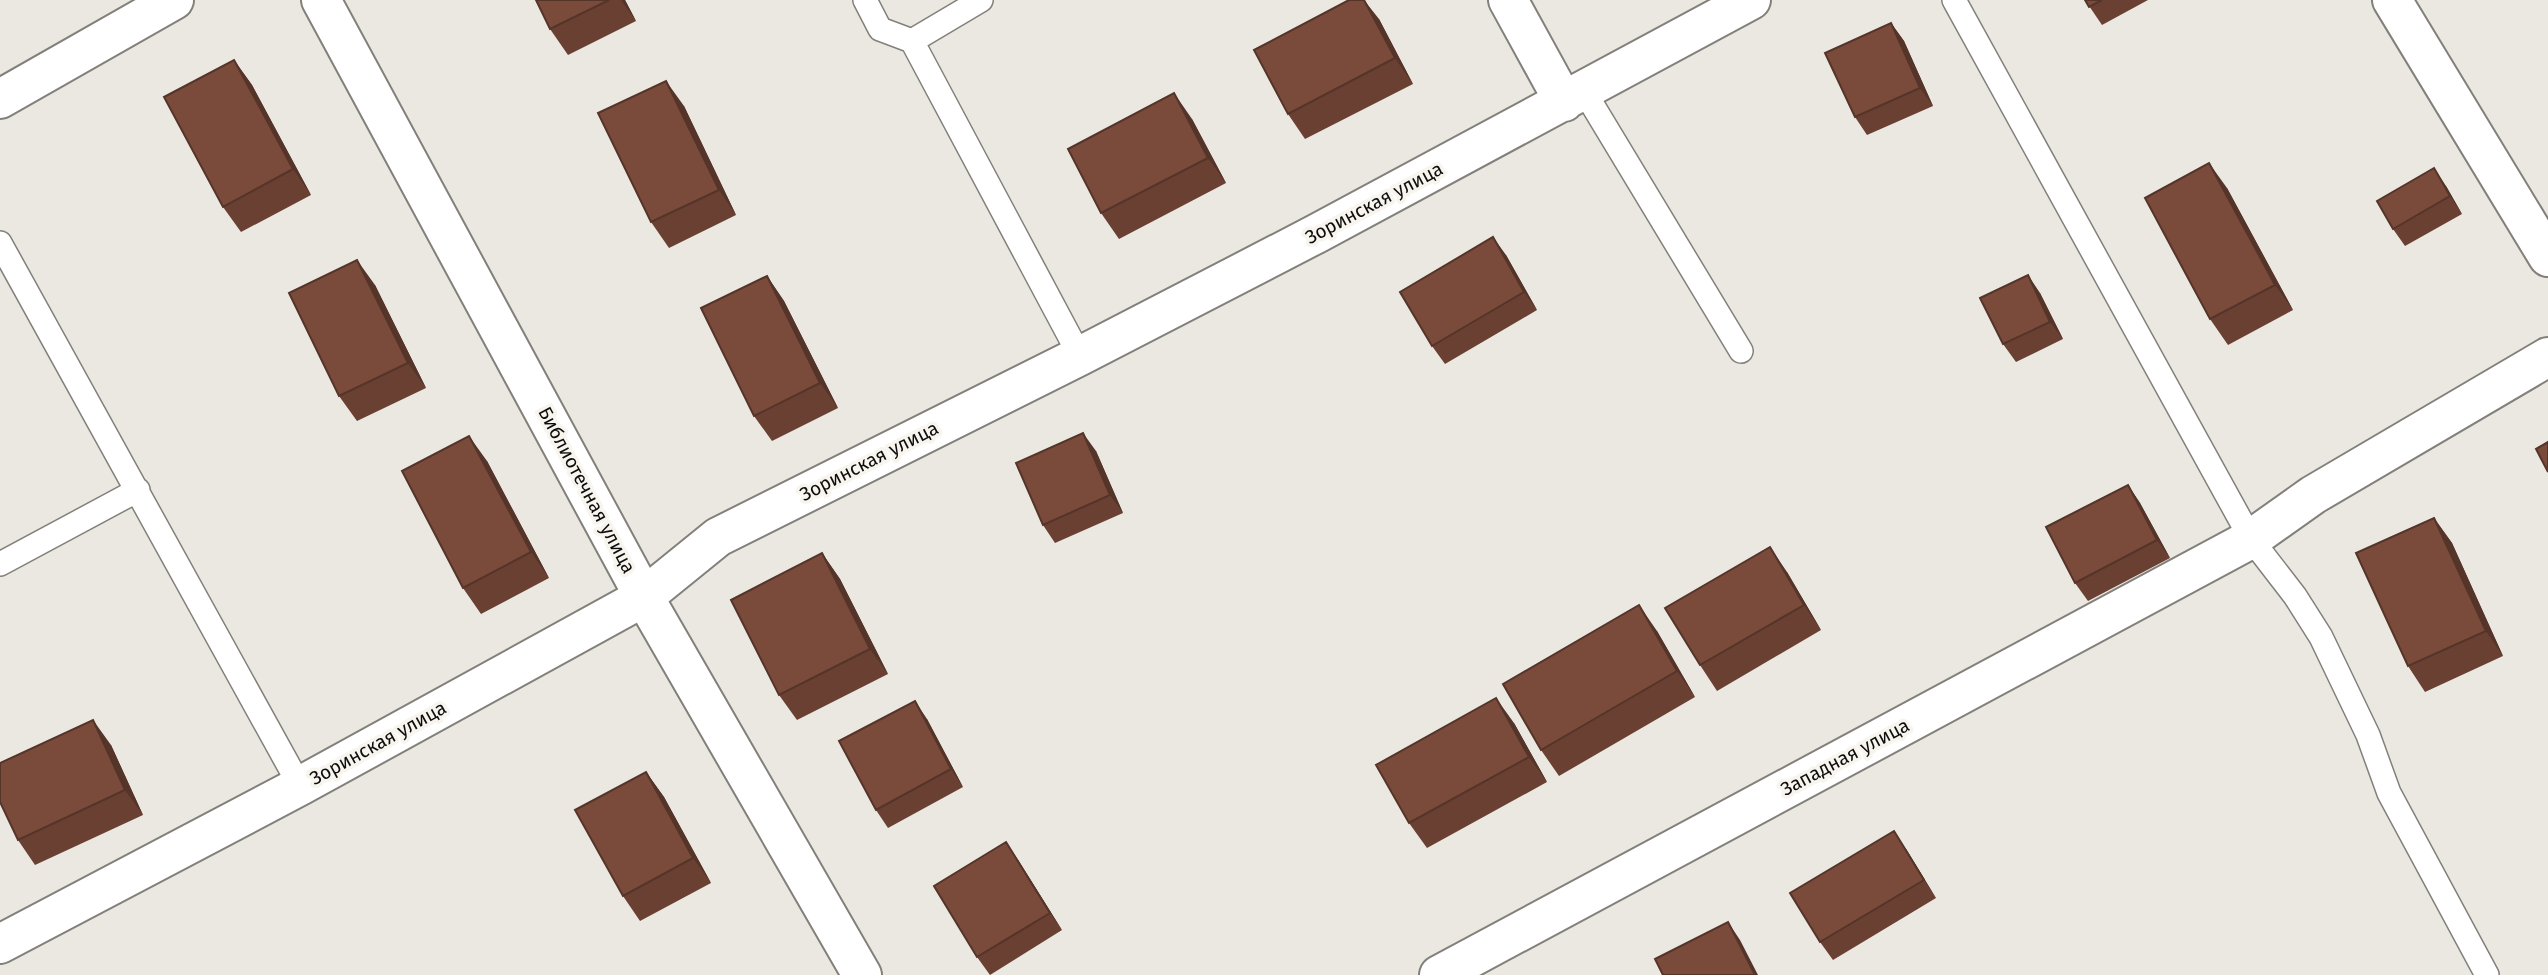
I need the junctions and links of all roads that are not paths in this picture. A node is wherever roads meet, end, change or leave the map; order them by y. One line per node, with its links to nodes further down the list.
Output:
1 (174, 0): 11 (street)
2 (321, 0): 20 (street, Библиотечная улица)
3 (865, 0): 9 (lane)
4 (981, 0): 9 (lane)
5 (1507, 0): 10 (street)
6 (1751, 0): 10 (street, Зоринская улица)
7 (1954, 0): 18 (lane)
8 (2392, 0): 13 (street)
9 (912, 41): 15 (lane)
10 (1574, 96): 14 (lane); 15 (street, Зоринская улица)
11 (0, 99)
12 (0, 243): 17 (lane)
13 (2548, 257)
14 (1741, 351)
15 (1080, 356): 20 (street, Зоринская улица)
16 (2548, 358): 18 (street, Западная улица)
17 (138, 490): 19 (lane); 21 (lane)
18 (2251, 539): 24 (street, Западная улица); 25 (lane)
19 (0, 564)
20 (644, 597): 21 (street, Зоринская улица); 23 (street, Библиотечная улица)
21 (300, 786): 22 (street, Зоринская улица)
22 (0, 944)
23 (862, 975)
24 (1438, 975)
25 (2487, 975)

